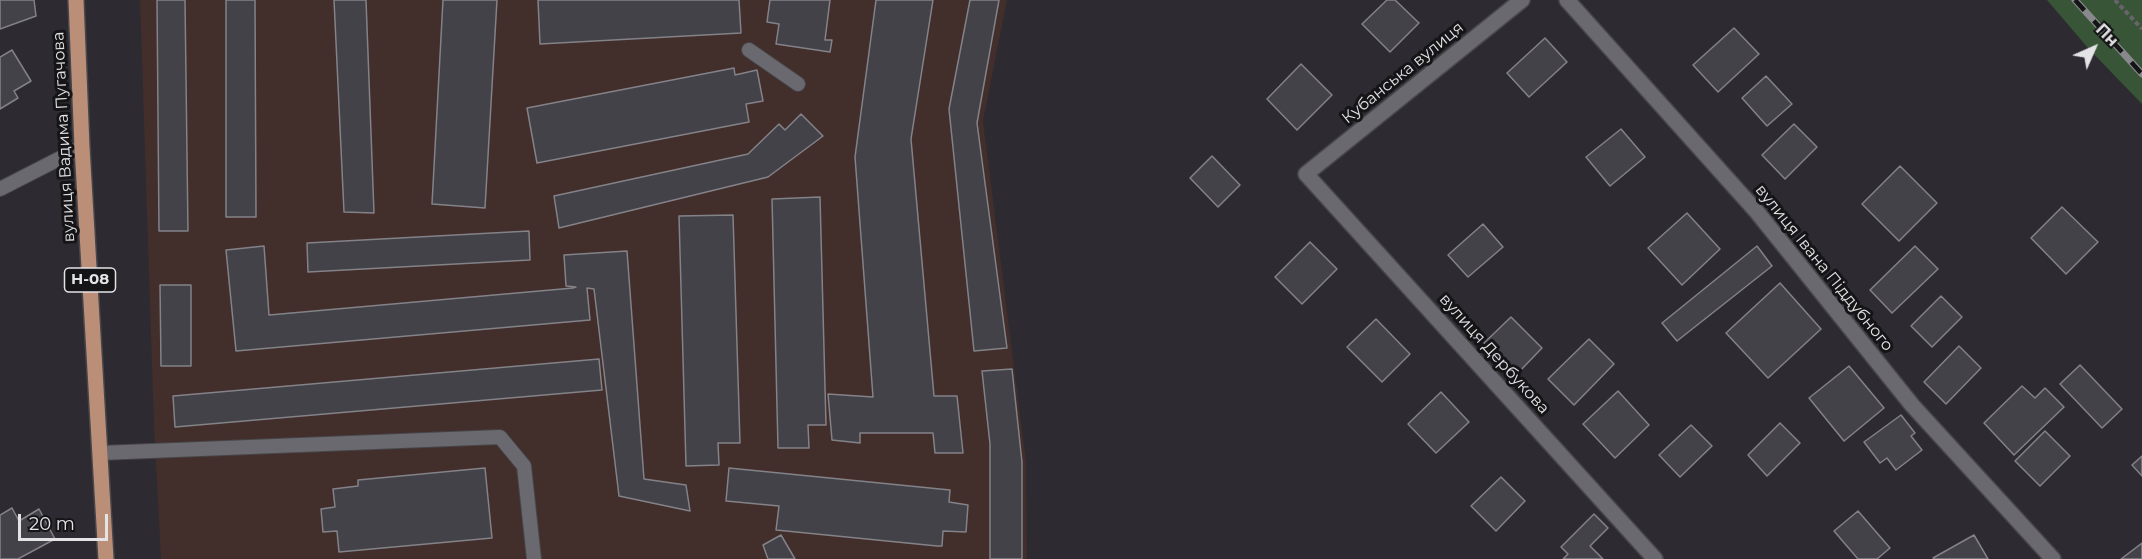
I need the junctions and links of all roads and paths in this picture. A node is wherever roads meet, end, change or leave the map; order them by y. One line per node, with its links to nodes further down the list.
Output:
1 (76, 0): 8 (main road, вулиця Вадима Пугачова / Н-08)
2 (1522, 0): 9 (street, Кубанська вулиця)
3 (1567, 0): 15 (street, вулиця Івана Піддубного)
4 (2115, 0): 5 (path)
5 (2142, 28)
6 (749, 50): 7 (lane)
7 (798, 84)
8 (82, 147): 10 (lane); 11 (main road, вулиця Вадима Пугачова / Н-08)
9 (1306, 174): 14 (street, вулиця Дербукова)
10 (0, 189)
11 (100, 453): 12 (main road, вулиця Вадима Пугачова / Н-08); 13 (lane)
12 (106, 559)
13 (534, 559)
14 (1655, 559)
15 (2053, 559)

